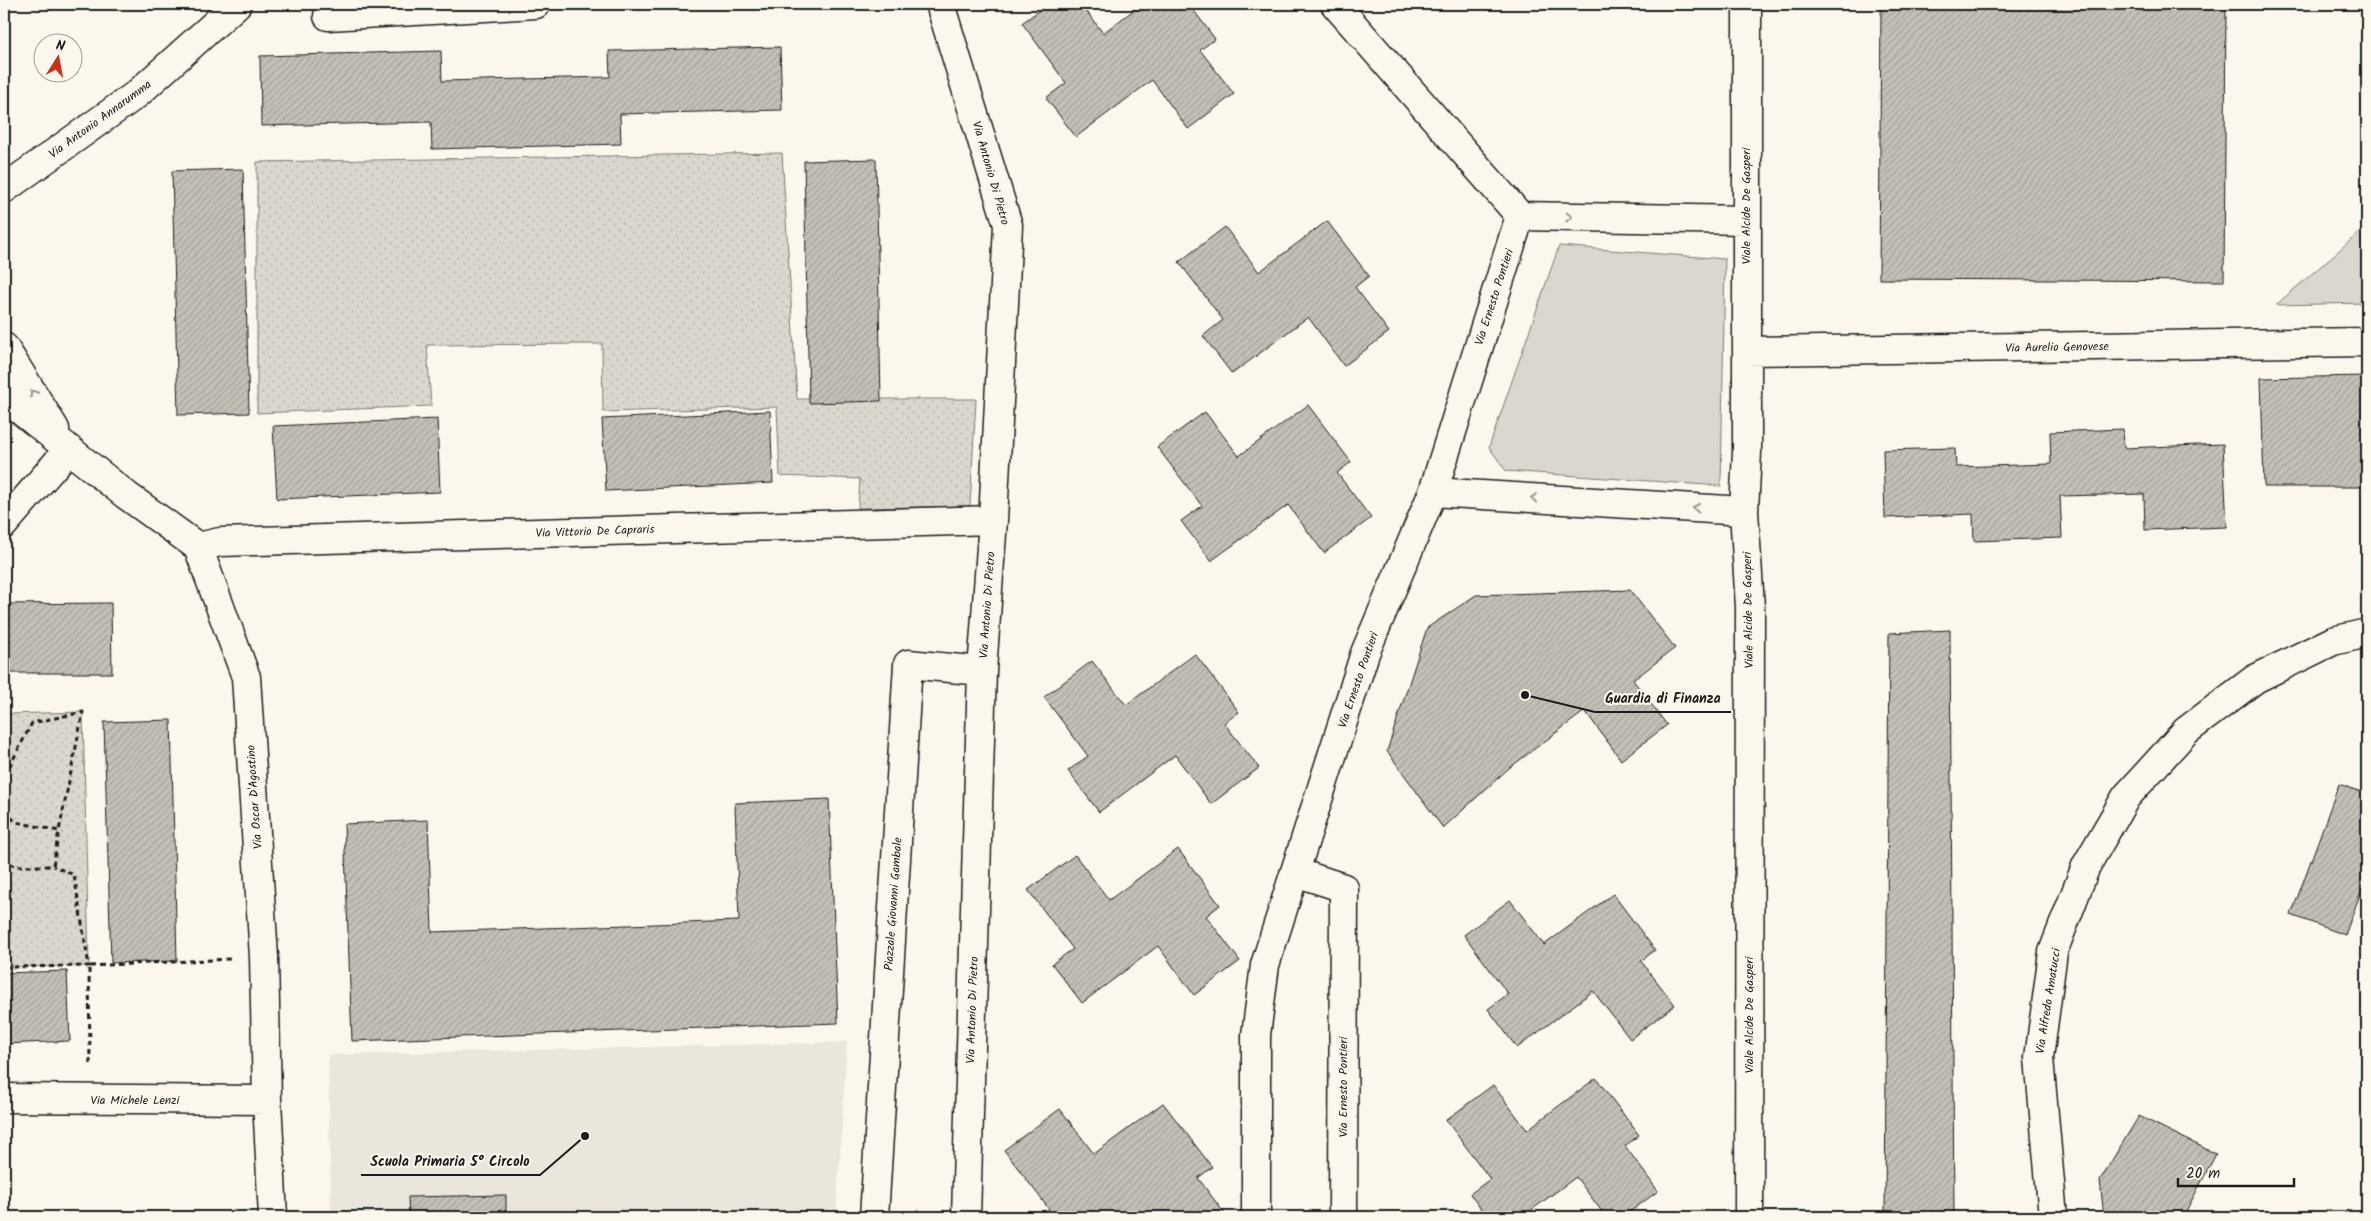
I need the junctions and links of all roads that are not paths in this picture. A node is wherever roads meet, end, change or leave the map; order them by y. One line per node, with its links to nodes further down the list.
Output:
1 (236, 4): 7 (street, Via Antonio Annarumma)
2 (536, 4): 6 (street)
3 (940, 4): 17 (street, Via Antonio Di Pietro)
4 (1335, 4): 8 (street)
5 (1747, 4): 9 (street, Viale Alcide De Gasperi)
6 (328, 16)
7 (4, 189)
8 (1520, 216): 9 (street, one-way to 9); 15 (street, Via Ernesto Pontieri)
9 (1746, 220): 12 (street, Viale Alcide De Gasperi)
10 (2367, 342): 12 (street, Via Aurelio Genovese)
11 (4, 347): 14 (street, one-way to 11)
12 (1747, 351): 16 (street, Viale Alcide De Gasperi)
13 (4, 397): 14 (street)
14 (68, 450): 18 (street); 19 (street)
15 (1433, 492): 16 (street, one-way to 15); 22 (street, Via Ernesto Pontieri)
16 (1744, 511): 30 (street, Viale Alcide De Gasperi)
17 (993, 520): 19 (street, Via Vittorio De Capraris); 21 (street, Via Antonio Di Pietro)
18 (4, 524)
19 (198, 547): 24 (street, Via Oscar D'Agostino)
20 (2367, 633): 31 (street, Via Alfredo Amatucci)
21 (982, 671): 26 (street, Piazzale Giovanni Gambale); 27 (street, Via Antonio Di Pietro)
22 (1295, 872): 28 (street, Via Ernesto Pontieri); 29 (street, Via Ernesto Pontieri)
23 (4, 1098): 24 (street, Via Michele Lenzi)
24 (267, 1100): 25 (street, Via Oscar D'Agostino)
25 (273, 1217)
26 (874, 1217)
27 (966, 1217)
28 (1256, 1217)
29 (1343, 1217)
30 (1749, 1217)
31 (2054, 1217)

